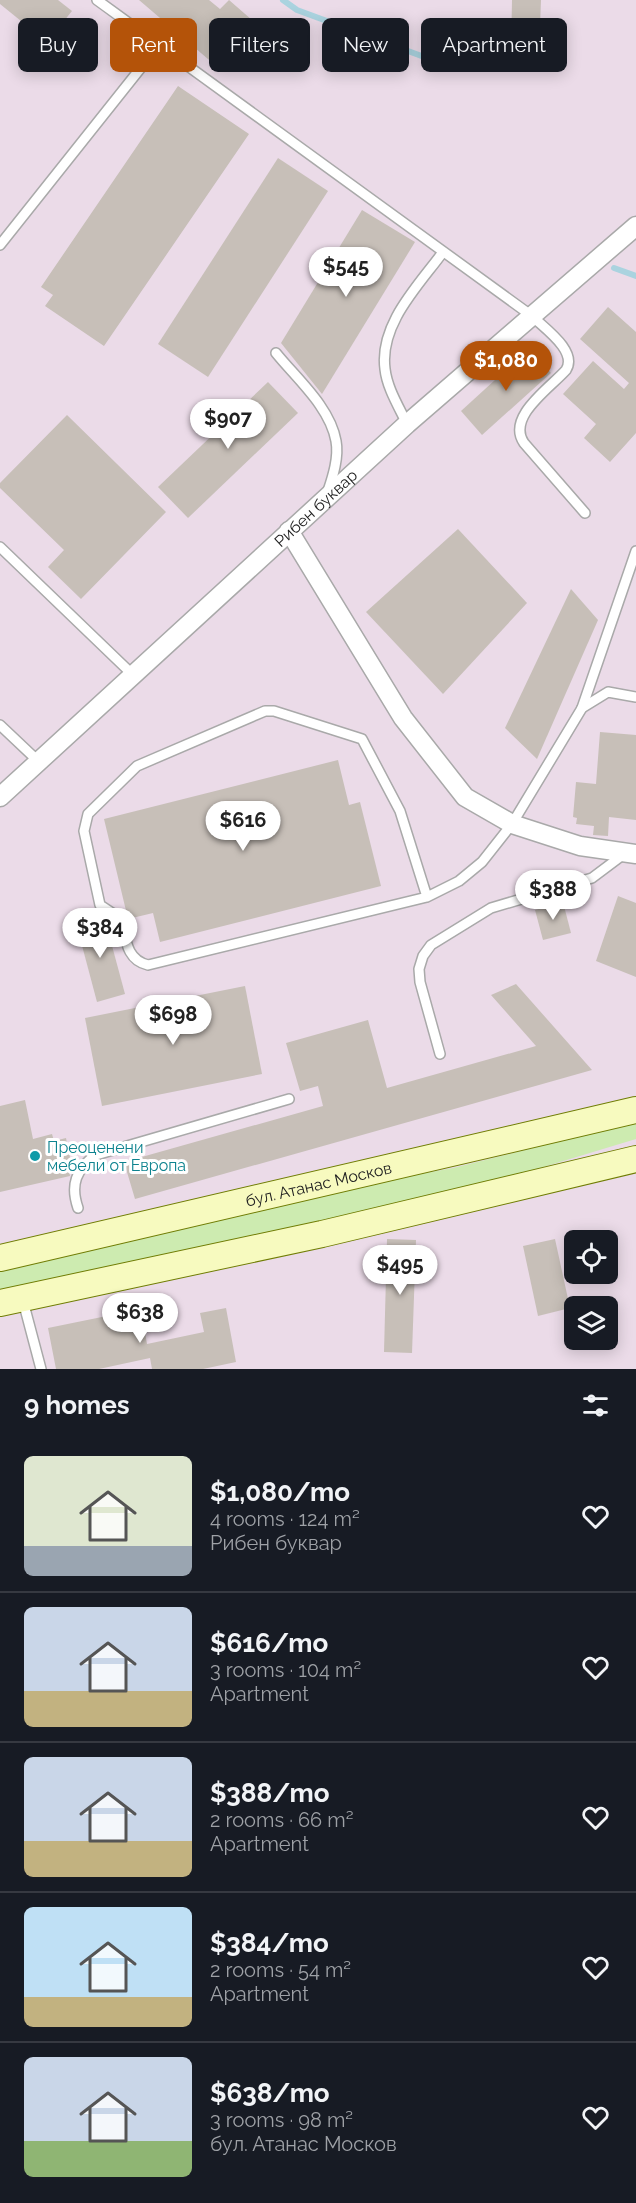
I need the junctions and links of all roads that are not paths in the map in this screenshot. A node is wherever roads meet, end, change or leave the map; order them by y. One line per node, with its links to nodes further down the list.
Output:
1 (97, 0): 2 (lane)
2 (122, 18)
3 (138, 72): 6 (lane)
4 (196, 72): 7 (lane)
5 (636, 226): 8 (street, Рибен буквар)
6 (0, 245)
7 (443, 252): 8 (lane); 10 (lane)
8 (532, 316): 10 (street, Рибен буквар); 12 (lane)
9 (276, 353): 11 (lane)
10 (407, 424): 11 (street, Рибен буквар)
11 (326, 498): 13 (street, Рибен буквар)
12 (585, 513)
13 (289, 531): 16 (street, Рибен буквар); 22 (street)
14 (0, 547): 16 (lane)
15 (636, 551): 18 (lane)
16 (132, 675): 20 (street, Рибен буквар)
17 (636, 697): 18 (lane)
18 (582, 708): 22 (lane)
19 (0, 724): 20 (lane)
20 (37, 760): 21 (street, Рибен буквар)
21 (0, 797)
22 (512, 824): 23 (street); 24 (lane)
23 (631, 853): 25 (lane)
24 (427, 897): 24 (lane)
25 (440, 1054)
26 (289, 1100): 29 (lane)
27 (636, 1110): 30 (main road, бул. Атанас Москов)
28 (636, 1159): 31 (main road)
29 (78, 1208)
30 (0, 1258)
31 (11, 1301): 32 (lane)
32 (41, 1369)

